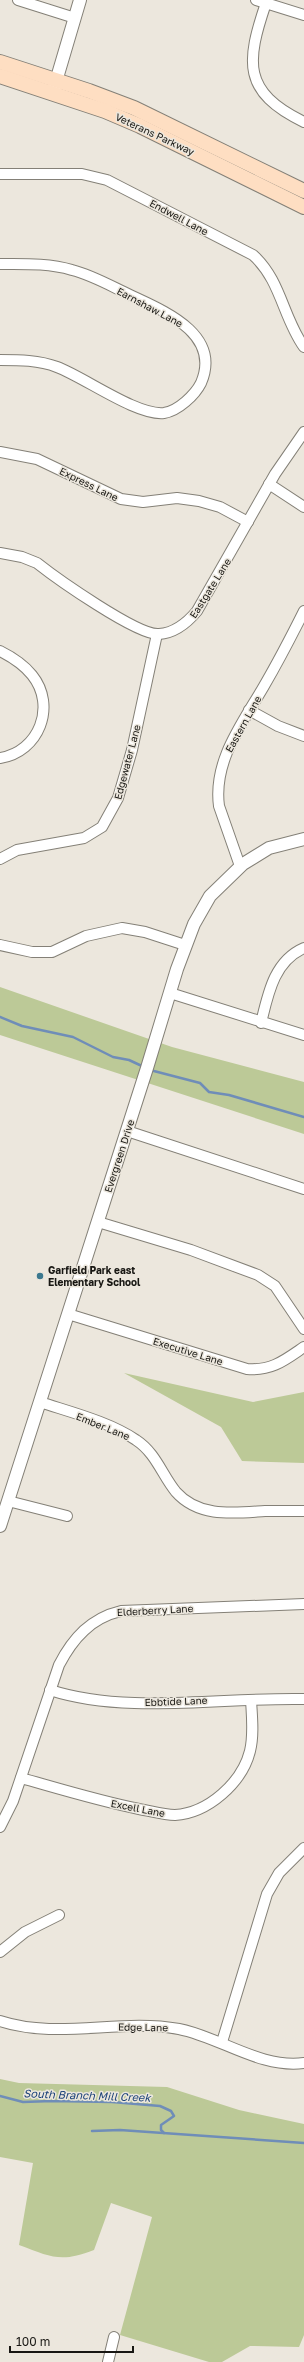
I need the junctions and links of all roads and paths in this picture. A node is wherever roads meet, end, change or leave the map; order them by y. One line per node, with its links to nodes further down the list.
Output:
1 (18, 0): 5 (street)
2 (80, 0): 5 (street)
3 (261, 2): 4 (street); 9 (street)
4 (304, 15)
5 (75, 18): 8 (street)
6 (0, 62): 8 (main road, Veterans Parkway)
7 (0, 76): 8 (main road, Veterans Parkway)
8 (55, 87): 11 (main road, Veterans Parkway); 12 (main road, Veterans Parkway)
9 (304, 122)
10 (0, 174): 14 (street, Endwell Lane)
11 (304, 191)
12 (304, 208)
13 (0, 264): 15 (street, Earnshaw Lane)
14 (304, 347)
15 (0, 360)
16 (304, 432): 18 (street, Eastgate Lane)
17 (0, 452): 20 (street, Express Lane)
18 (269, 484): 19 (street); 20 (street, Eastgate Lane)
19 (304, 507)
20 (248, 522): 24 (street, Eastgate Lane)
21 (0, 553): 24 (street)
22 (304, 611): 23 (street, Eastern Lane)
23 (300, 629): 26 (street, Eastern Lane)
24 (157, 634): 30 (street, Edgewater Lane)
25 (0, 651): 28 (street)
26 (250, 710): 27 (street); 31 (street, Eastern Lane)
27 (304, 736)
28 (0, 758)
29 (304, 839): 31 (street, Evergreen Drive)
30 (0, 859)
31 (240, 866): 33 (street, Evergreen Drive)
32 (0, 945): 33 (street)
33 (185, 945): 35 (street, Evergreen Drive)
34 (304, 948): 36 (street)
35 (170, 993): 36 (street); 38 (street, Evergreen Drive)
36 (261, 1023): 37 (street)
37 (304, 1035)
38 (127, 1131): 39 (street); 40 (street, Evergreen Drive)
39 (304, 1189)
40 (98, 1222): 41 (street, Evergreen Drive); 42 (street)
41 (68, 1314): 43 (street, Executive Lane); 44 (street, Evergreen Drive)
42 (304, 1329)
43 (304, 1347)
44 (40, 1402): 45 (street, Evergreen Drive); 46 (street, Ember Lane)
45 (8, 1501): 47 (street); 48 (street, Evergreen Drive)
46 (304, 1511)
47 (67, 1516)
48 (0, 1526)
49 (304, 1604): 50 (street, Elderberry Lane)
50 (50, 1690): 52 (street, Ebbtide Lane); 53 (street, Elderberry Lane)
51 (304, 1699): 52 (street, Ebbtide Lane)
52 (251, 1700): 53 (street, Excell Lane)
53 (21, 1778): 54 (street, Elderberry Lane)
54 (0, 1827)
55 (304, 1848): 59 (street)
56 (59, 1915): 57 (street)
57 (0, 1952)
58 (0, 2021): 59 (street, Edge Lane)
59 (222, 2042): 60 (street, Edge Lane)
60 (304, 2063)
61 (114, 2337): 62 (street)
62 (108, 2362)

